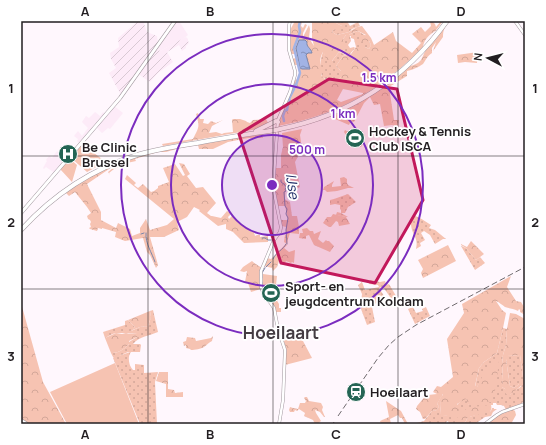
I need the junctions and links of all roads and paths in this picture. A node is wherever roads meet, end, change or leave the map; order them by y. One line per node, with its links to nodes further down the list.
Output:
1 (175, 21): 10 (main road)
2 (290, 21): 6 (main road)
3 (446, 21): 7 (highway)
4 (515, 21): 5 (main road)
5 (525, 35)
6 (277, 121): 8 (highway); 13 (main road)
7 (278, 128): 8 (highway); 9 (highway)
8 (256, 131): 9 (highway)
9 (63, 191): 11 (highway); 11 (highway)
10 (21, 213)
11 (21, 228)
12 (525, 404): 14 (main road)
13 (279, 424)
14 (485, 424)

